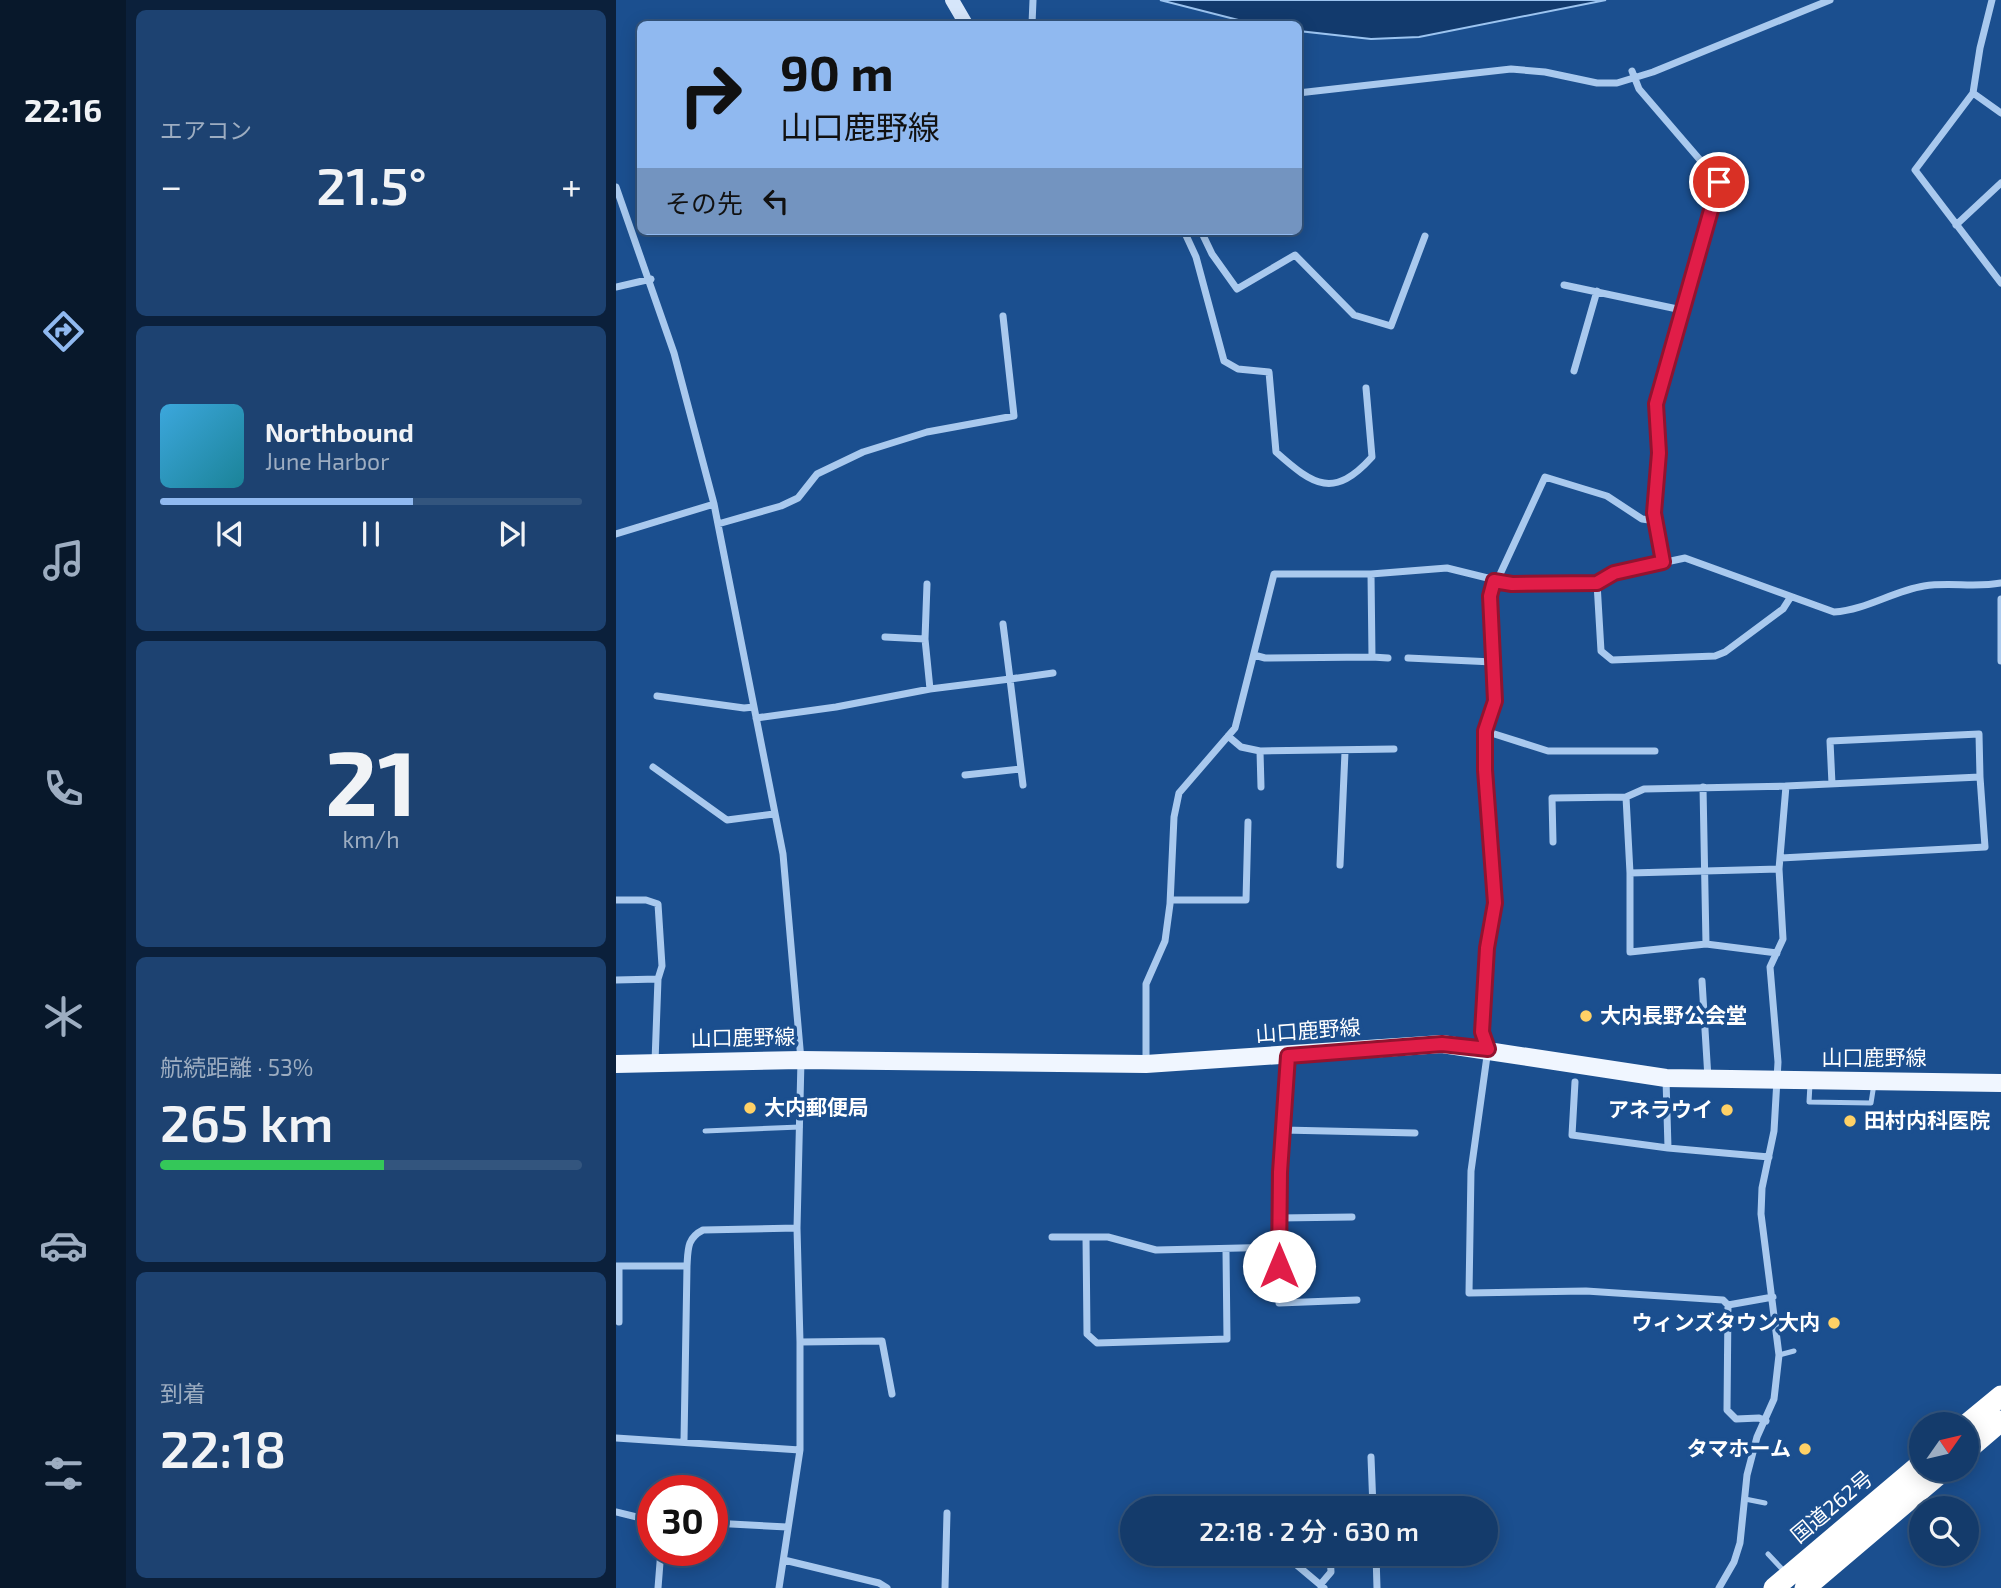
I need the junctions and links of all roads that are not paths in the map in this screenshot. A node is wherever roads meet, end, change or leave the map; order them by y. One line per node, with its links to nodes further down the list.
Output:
1 (952, 0): 5 (main road)
2 (1033, 0): 6 (street)
3 (1830, 0): 7 (street)
4 (1992, 0): 9 (street)
5 (964, 21)
6 (1032, 21)
7 (1633, 75): 8 (street); 22 (street)
8 (1302, 93)
9 (1973, 93): 10 (street); 13 (street)
10 (2001, 113)
11 (2001, 183): 13 (street)
12 (616, 187): 17 (street)
13 (1956, 225): 18 (street)
14 (1186, 235): 25 (street)
15 (1203, 235): 16 (street)
16 (1425, 236)
17 (651, 279): 20 (street); 26 (street)
18 (2001, 283)
19 (1564, 285): 21 (street)
20 (616, 287)
21 (1597, 291): 22 (street); 24 (street)
22 (1682, 310): 27 (street)
23 (1003, 316): 28 (street)
24 (1574, 371)
25 (1366, 388)
26 (714, 504): 28 (street); 29 (street)
27 (1656, 521): 30 (street); 32 (street)
28 (718, 524): 51 (street)
29 (616, 534)
30 (1663, 562): 33 (street); 36 (street)
31 (1371, 574): 32 (street); 41 (street); 42 (street)
32 (1494, 581): 33 (street); 46 (street)
33 (1597, 583): 36 (street)
34 (2001, 583): 36 (street)
35 (927, 584): 40 (street)
36 (1790, 598)
37 (2001, 599): 45 (street)
38 (1003, 624): 48 (street)
39 (885, 637): 40 (street)
40 (925, 639): 49 (street)
41 (1254, 655): 42 (street); 54 (street)
42 (1372, 657): 43 (street)
43 (1388, 658)
44 (1408, 658): 46 (street)
45 (2001, 661)
46 (1493, 662): 53 (street)
47 (1053, 673): 48 (street)
48 (1010, 679): 49 (street); 60 (street)
49 (930, 688): 52 (street)
50 (657, 696): 51 (street)
51 (754, 707): 52 (street)
52 (756, 718): 69 (street)
53 (1485, 731): 57 (street); 84 (street)
54 (1228, 736): 56 (street); 78 (street)
55 (1394, 749): 58 (street)
56 (1260, 751): 58 (street); 66 (street)
57 (1655, 751)
58 (1345, 752): 73 (street)
59 (653, 767): 69 (street)
60 (1021, 769): 61 (street); 64 (street)
61 (965, 775)
62 (1980, 778): 63 (street); 63 (street); 72 (street)
63 (1832, 784): 65 (street)
64 (1023, 785)
65 (1786, 786): 67 (street); 72 (street)
66 (1261, 787)
67 (1703, 788): 68 (street); 75 (street)
68 (1626, 797): 71 (street); 76 (street)
69 (774, 814): 86 (street)
70 (1248, 822): 78 (street)
71 (1553, 842)
72 (1781, 858): 74 (street)
73 (1340, 865)
74 (1779, 869): 75 (street); 80 (street)
75 (1703, 872): 76 (street); 79 (street)
76 (1630, 873): 79 (street)
77 (616, 900): 81 (street)
78 (1171, 900): 89 (street)
79 (1706, 944): 80 (street)
80 (1777, 953): 92 (street)
81 (658, 979): 82 (street); 87 (street)
82 (616, 980)
83 (1702, 981): 91 (street)
84 (1488, 1049): 85 (main road, 山口鹿野線); 90 (main road, 山口鹿野線); 114 (street)
85 (1288, 1056): 89 (main road, 山口鹿野線); 98 (street)
86 (801, 1059): 87 (main road, 山口鹿野線); 89 (main road, 山口鹿野線); 97 (street)
87 (655, 1063): 88 (main road, 山口鹿野線)
88 (616, 1064)
89 (1146, 1064)
90 (1666, 1077): 91 (main road, 山口鹿野線); 95 (street)
91 (1708, 1079): 92 (main road, 山口鹿野線)
92 (1775, 1080): 94 (main road, 山口鹿野線); 102 (street)
93 (1575, 1082): 101 (street)
94 (2001, 1083)
95 (1667, 1108): 96 (lane); 101 (street)
96 (1680, 1108)
97 (800, 1128): 99 (lane); 105 (street)
98 (1283, 1130): 100 (street); 104 (street)
99 (705, 1131)
100 (1415, 1133)
101 (1668, 1148): 102 (street)
102 (1769, 1157): 112 (street)
103 (1352, 1217): 104 (street)
104 (1279, 1218): 108 (street)
105 (797, 1228): 111 (street); 116 (street)
106 (1052, 1237): 107 (street)
107 (1086, 1237): 109 (street); 109 (street)
108 (1279, 1247): 109 (street); 113 (street)
109 (1226, 1251)
110 (617, 1266): 111 (street); 115 (street)
111 (687, 1266): 126 (street)
112 (1773, 1297): 114 (street); 118 (street)
113 (1357, 1300)
114 (1728, 1305): 122 (street)
115 (619, 1322)
116 (800, 1342): 119 (street); 127 (street)
117 (1794, 1351): 118 (lane)
118 (1779, 1354): 122 (street)
119 (892, 1394)
120 (2001, 1396): 121 (highway)
121 (1979, 1414)
122 (1766, 1421): 132 (street)
123 (2001, 1422): 125 (highway)
124 (616, 1438): 126 (street)
125 (1979, 1440)
126 (684, 1441): 127 (street)
127 (800, 1450): 138 (street)
128 (1371, 1457): 131 (street)
129 (1909, 1475): 145 (highway, 国道262号)
130 (1928, 1482): 145 (highway)
131 (1373, 1496)
132 (1745, 1499): 133 (lane); 152 (street)
133 (1765, 1503)
134 (616, 1512): 136 (street)
135 (947, 1513): 150 (street)
136 (637, 1517)
137 (728, 1524): 138 (street)
138 (787, 1527): 140 (street)
139 (1768, 1553): 145 (lane)
140 (784, 1560): 148 (street); 149 (street)
141 (660, 1566): 147 (street)
142 (1298, 1566): 146 (street)
143 (1331, 1566): 146 (street)
144 (1376, 1566): 151 (street)
145 (1789, 1584)
146 (1322, 1586)
147 (658, 1588)
148 (779, 1588)
149 (887, 1588)
150 (944, 1588)
151 (1377, 1588)
152 (1719, 1588)

